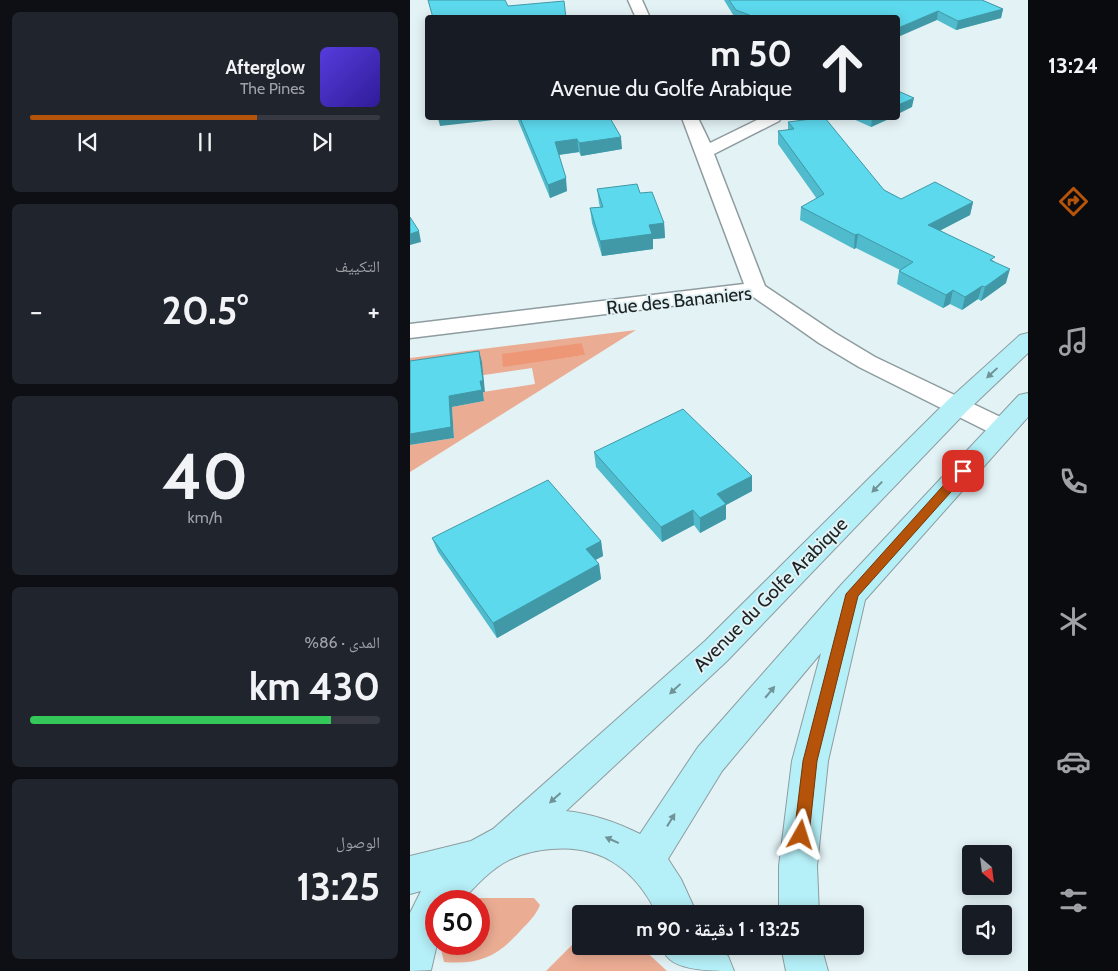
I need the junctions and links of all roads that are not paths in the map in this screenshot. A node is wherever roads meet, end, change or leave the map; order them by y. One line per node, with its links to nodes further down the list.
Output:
1 (635, 0): 2 (street)
2 (642, 15)
3 (691, 120): 5 (street)
4 (769, 120): 5 (street)
5 (705, 152): 6 (street)
6 (756, 289): 7 (street, Rue des Bananiers); 10 (street, Rue des Bananiers)
7 (410, 331)
8 (1028, 340): 10 (street, Avenue du Golfe Arabique, one-way to 10)
9 (1028, 401): 11 (street)
10 (957, 406): 11 (street, Rue des Bananiers); 13 (street, Avenue du Golfe Arabique, one-way to 13)
11 (1002, 428): 12 (street)
12 (852, 594): 14 (street, one-way to 12); 18 (street)
13 (492, 850): 14 (street, one-way to 13); 15 (street); 16 (street, Avenue du Golfe Arabique)
14 (645, 862): 17 (street)
15 (410, 875)
16 (446, 890)
17 (671, 905)
18 (799, 905)
19 (425, 926): 21 (street, Avenue du Golfe Arabique)
20 (803, 955): 22 (street)
21 (410, 970)
22 (807, 971)

